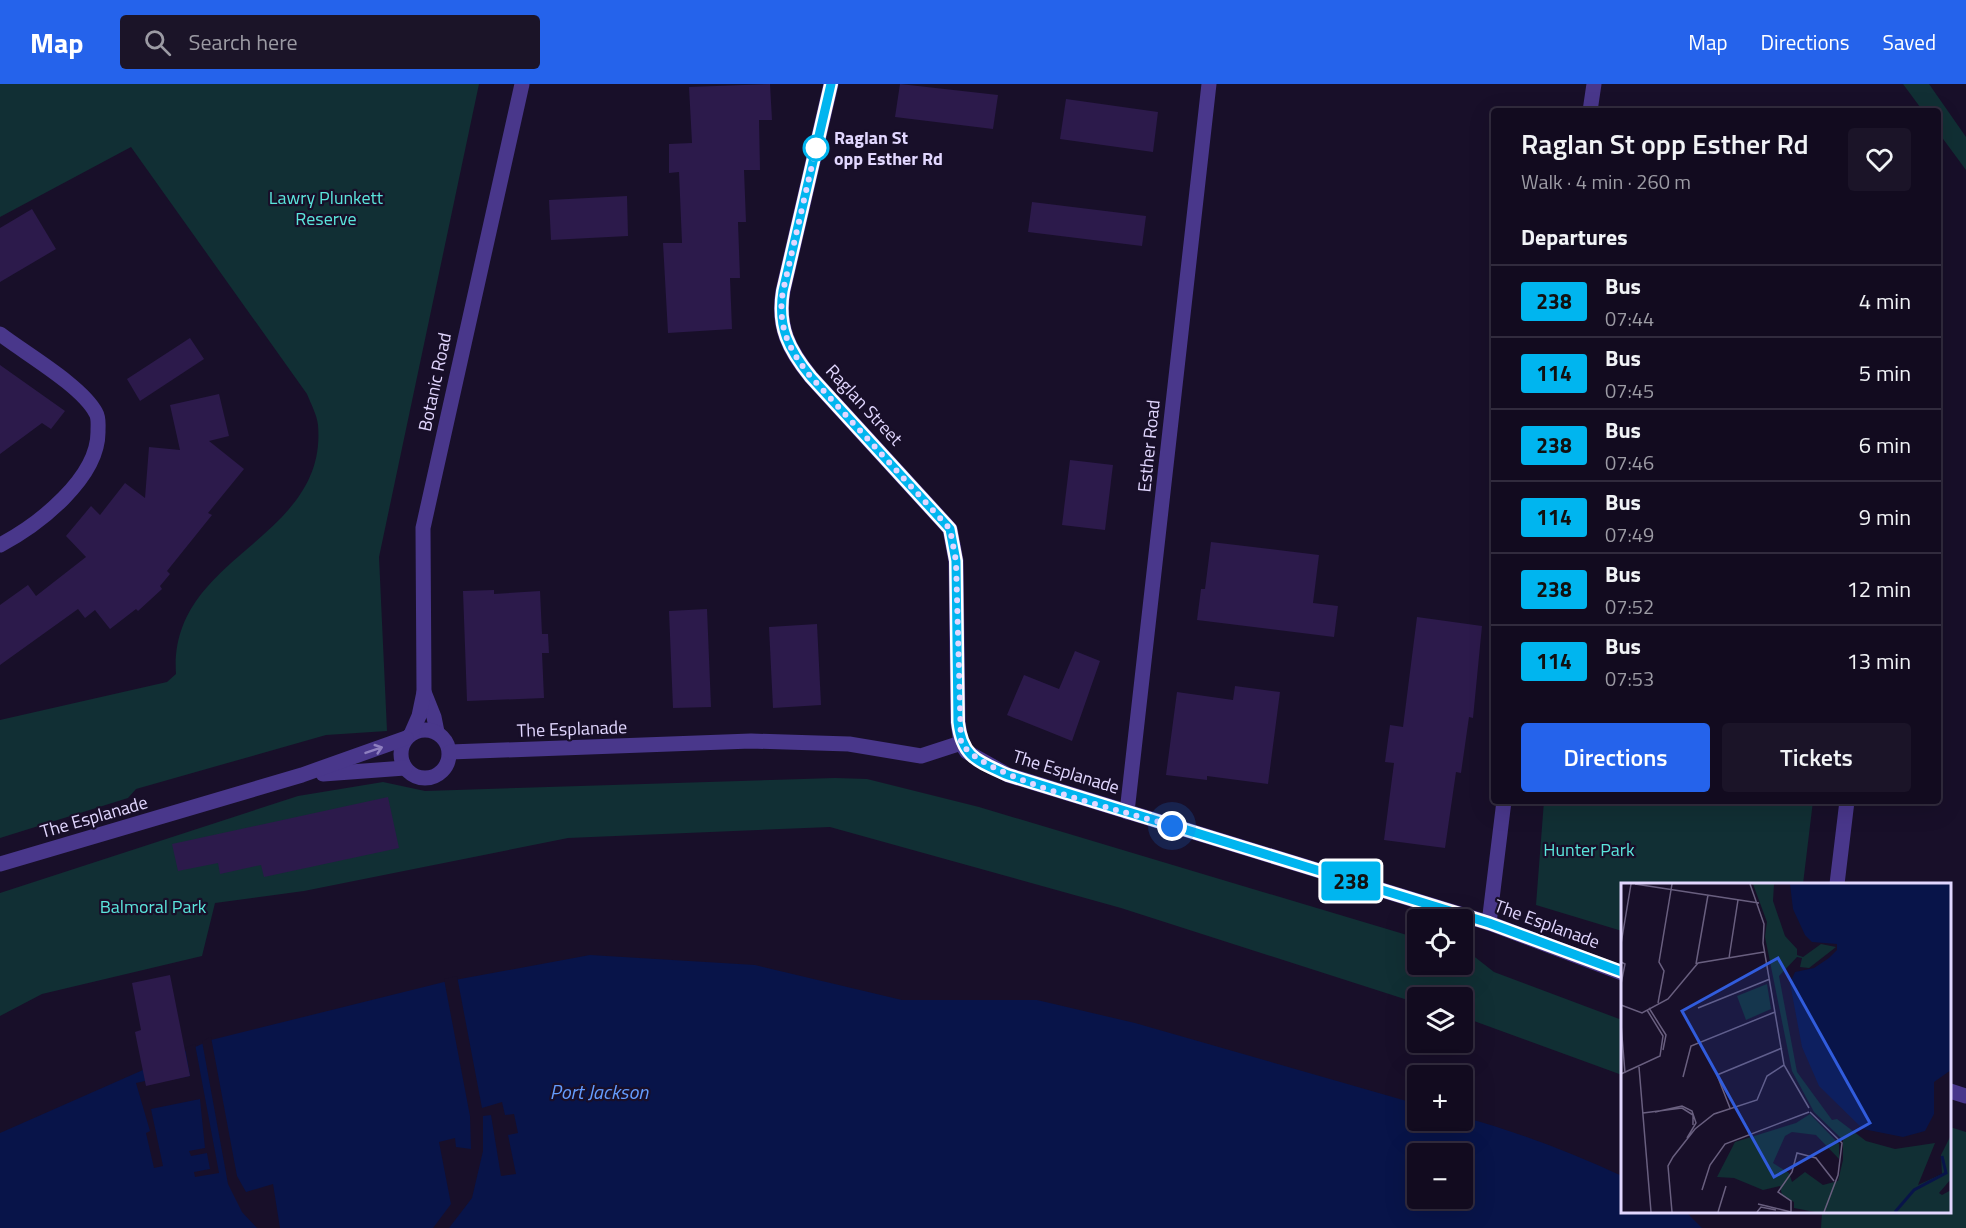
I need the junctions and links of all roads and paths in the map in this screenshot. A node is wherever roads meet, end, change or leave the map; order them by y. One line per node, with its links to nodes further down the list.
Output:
1 (522, 84): 8 (street, Botanic Road)
2 (831, 84): 11 (street, Raglan Street)
3 (1209, 84): 17 (street, Esther Road)
4 (1593, 84): 5 (street)
5 (1590, 108)
6 (0, 334): 7 (street)
7 (0, 545)
8 (424, 692): 9 (street, Botanic Road); 10 (street, Botanic Road)
9 (437, 732): 10 (street); 12 (street)
10 (409, 735): 13 (street); 14 (street, The Esplanade, one-way to 10)
11 (961, 743): 12 (street, The Esplanade); 17 (street, The Esplanade)
12 (450, 752): 13 (street)
13 (405, 768): 14 (street, The Esplanade)
14 (302, 775): 18 (street, The Esplanade)
15 (1504, 804): 20 (street)
16 (1847, 804): 19 (street)
17 (1127, 812): 20 (street, The Esplanade)
18 (0, 864)
19 (1837, 883)
20 (1489, 923): 21 (street, The Esplanade)
21 (1621, 971)
22 (1951, 1091): 23 (street)
23 (1966, 1096)

